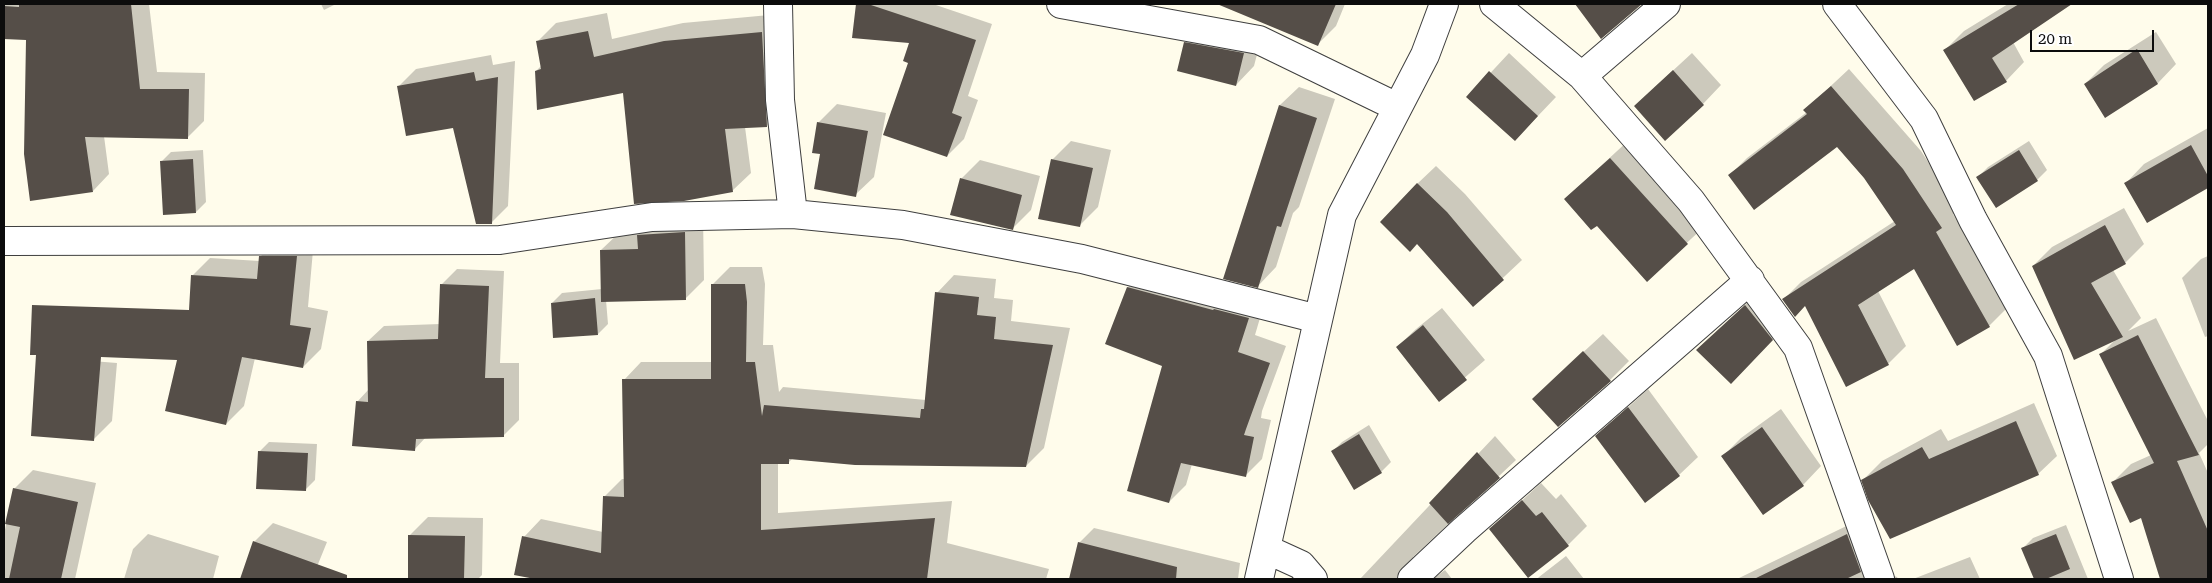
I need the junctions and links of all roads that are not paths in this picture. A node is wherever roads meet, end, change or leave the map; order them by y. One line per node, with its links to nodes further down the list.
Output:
1 (778, 4): 9 (street)
2 (1061, 4): 8 (street)
3 (1444, 4): 8 (street)
4 (1494, 4): 7 (street)
5 (1666, 4): 7 (street)
6 (1837, 4): 18 (street)
7 (1582, 76): 11 (street)
8 (1396, 107): 12 (street)
9 (793, 214): 10 (street); 12 (street)
10 (4, 241)
11 (1750, 280): 16 (street); 17 (street)
12 (1318, 319): 13 (street)
13 (1266, 549): 14 (street); 15 (street)
14 (1259, 579)
15 (1313, 579)
16 (1412, 579)
17 (1880, 579)
18 (2119, 579)

